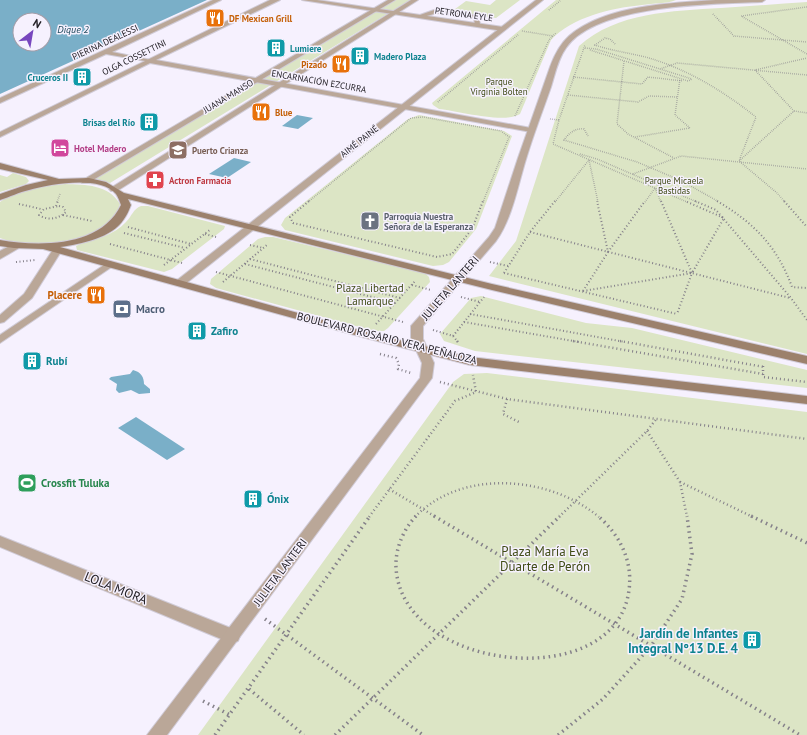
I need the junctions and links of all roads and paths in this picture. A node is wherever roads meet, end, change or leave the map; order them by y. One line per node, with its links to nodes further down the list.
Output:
1 (218, 0): 27 (street, PIERINA DEALESSI)
2 (277, 0): 30 (street, OLGA COSSETTINI)
3 (305, 0): 12 (street, PETRONA EYLE)
4 (392, 0): 12 (street, JUANA MANSO)
5 (415, 0): 13 (street, JUANA MANSO)
6 (540, 0): 19 (street, AIMÉ PAINÉ)
7 (561, 0): 15 (path)
8 (689, 0): 10 (street)
9 (762, 0): 10 (street, JULIETA LANTERI)
10 (696, 4): 21 (street, JULIETA LANTERI)
11 (807, 7): 22 (path)
12 (375, 10): 13 (street, PETRONA EYLE); 38 (street, JUANA MANSO)
13 (394, 13): 17 (street, PETRONA EYLE); 40 (street, JUANA MANSO)
14 (440, 13): 17 (lane)
15 (545, 13)
16 (712, 14): 22 (path)
17 (477, 22): 19 (street, PETRONA EYLE)
18 (526, 28): 20 (path)
19 (502, 29): 46 (street, AIMÉ PAINÉ)
20 (522, 31): 21 (path); 45 (path)
21 (570, 38): 50 (street, JULIETA LANTERI)
22 (782, 39): 24 (path); 28 (path)
23 (588, 42): 26 (path)
24 (807, 42)
25 (615, 44): 32 (path)
26 (584, 48): 31 (path); 33 (path); 36 (path)
27 (104, 52): 30 (street, ENCARNACIÓN EZCURRA); 43 (street, PIERINA DEALESSI)
28 (807, 54)
29 (807, 58): 34 (path)
30 (149, 61): 38 (street, ENCARNACIÓN EZCURRA); 53 (street, OLGA COSSETTINI)
31 (624, 61): 37 (path); 39 (path)
32 (672, 65): 33 (path); 34 (path); 59 (path)
33 (660, 69): 37 (path)
34 (756, 70): 35 (path); 47 (path)
35 (807, 75)
36 (573, 78): 39 (path); 41 (path)
37 (680, 79): 39 (path); 42 (path)
38 (256, 80): 40 (street, ENCARNACIÓN EZCURRA); 65 (street, JUANA MANSO)
39 (622, 82): 44 (path)
40 (280, 84): 46 (street, ENCARNACIÓN EZCURRA); 67 (street, JUANA MANSO)
41 (568, 95): 44 (path); 51 (path)
42 (677, 97): 44 (path); 55 (path)
43 (0, 100)
44 (619, 100): 55 (path)
45 (441, 105)
46 (404, 107): 52 (street, ENCARNACIÓN EZCURRA); 74 (street, AIMÉ PAINÉ)
47 (794, 111): 48 (path); 59 (path)
48 (807, 113)
49 (515, 116): 50 (path)
50 (535, 118): 51 (path); 52 (street, JULIETA LANTERI)
51 (559, 120): 56 (path)
52 (530, 130): 98 (street, JULIETA LANTERI)
53 (0, 135)
54 (588, 136): 61 (path)
55 (635, 138): 57 (path)
56 (565, 150): 58 (path); 63 (path)
57 (674, 158): 59 (path); 61 (path)
58 (589, 160): 66 (path); 76 (path); 85 (path)
59 (739, 161): 62 (path); 73 (path)
60 (0, 166): 64 (main road)
61 (651, 167): 63 (path); 101 (path)
62 (807, 169)
63 (633, 174): 70 (path)
64 (62, 181): 65 (main road); 68 (main road)
65 (85, 181): 67 (main road)
66 (655, 188): 70 (path); 85 (path); 95 (path)
67 (118, 192): 71 (main road); 82 (main road)
68 (0, 197)
69 (59, 206): 69 (path)
70 (724, 218): 95 (path); 105 (path)
71 (222, 221): 74 (main road); 80 (path)
72 (125, 227): 80 (path)
73 (807, 227)
74 (249, 228): 77 (main road); 92 (street, AIMÉ PAINÉ)
75 (119, 231): 83 (path)
76 (530, 232): 85 (path); 94 (path)
77 (279, 235): 88 (path); 93 (main road)
78 (0, 243): 81 (main road)
79 (105, 243): 89 (path)
80 (192, 244): 83 (path)
81 (15, 246): 82 (main road); 86 (street)
82 (45, 246): 84 (main road, BOULEVARD ROSARIO VERA PEÑALOZA)
83 (186, 248): 89 (path)
84 (57, 250): 90 (main road, BOULEVARD ROSARIO VERA PEÑALOZA); 111 (lane)
85 (608, 252): 95 (path); 102 (path)
86 (0, 256)
87 (437, 257): 87 (path); 93 (path)
88 (250, 259): 91 (path); 104 (path)
89 (170, 260): 92 (path); 96 (path)
90 (110, 264): 96 (main road, BOULEVARD ROSARIO VERA PEÑALOZA); 116 (lane)
91 (244, 264): 97 (path); 106 (path)
92 (199, 268): 97 (path); 99 (street, AIMÉ PAINÉ)
93 (425, 270): 98 (main road); 104 (path)
94 (504, 273): 100 (path); 102 (path)
95 (692, 273): 102 (path); 105 (path); 108 (path)
96 (150, 275): 99 (main road, BOULEVARD ROSARIO VERA PEÑALOZA)
97 (230, 276): 103 (path); 110 (path)
98 (458, 278): 100 (main road); 117 (street, JULIETA LANTERI)
99 (180, 284): 103 (main road, BOULEVARD ROSARIO VERA PEÑALOZA)
100 (492, 287): 107 (path); 118 (main road)
101 (807, 288)
102 (583, 291): 108 (path)
103 (211, 292): 114 (main road, BOULEVARD ROSARIO VERA PEÑALOZA)
104 (400, 298): 106 (path)
105 (791, 298): 112 (path)
106 (395, 303): 110 (path)
107 (470, 314): 113 (path); 120 (path)
108 (677, 314): 109 (path)
109 (684, 316)
110 (382, 317): 114 (path)
111 (0, 320)
112 (807, 320)
113 (464, 322): 115 (path); 121 (path)
114 (366, 335): 117 (main road, BOULEVARD ROSARIO VERA PEÑALOZA)
115 (453, 336)
116 (0, 340)
117 (420, 348): 122 (street, JULIETA LANTERI); 126 (main road, BOULEVARD ROSARIO VERA PEÑALOZA)
118 (807, 360)
119 (771, 366): 120 (path)
120 (764, 367): 121 (path)
121 (763, 374): 123 (path)
122 (426, 378): 124 (path); 138 (street, JULIETA LANTERI)
123 (807, 382)
124 (476, 392): 125 (path); 132 (path)
125 (507, 399): 127 (path); 128 (path)
126 (807, 400)
127 (657, 418): 129 (path); 130 (path)
128 (519, 422)
129 (647, 431): 131 (path); 133 (path)
130 (807, 439)
131 (680, 482): 136 (path); 143 (path)
132 (389, 490): 134 (path); 140 (path)
133 (576, 501): 134 (path); 137 (path); 139 (path)
134 (422, 509): 137 (path); 141 (path)
135 (0, 541): 142 (street, LOLA MORA)
136 (807, 543)
137 (513, 564): 139 (path); 141 (path)
138 (252, 610): 140 (path); 142 (street, JULIETA LANTERI)
139 (614, 624): 141 (path); 143 (path)
140 (286, 633): 144 (path); 146 (path)
141 (439, 634): 146 (path)
142 (232, 636): 145 (street, JULIETA LANTERI)
143 (651, 646): 153 (path); 154 (path)
144 (249, 689): 147 (path); 150 (path)
145 (188, 693): 147 (path); 148 (street, JULIETA LANTERI)
146 (374, 698): 151 (path); 152 (path)
147 (230, 715): 149 (path)
148 (156, 735)
149 (215, 735)
150 (304, 735)
151 (336, 735)
152 (423, 735)
153 (558, 735)
154 (800, 735)

